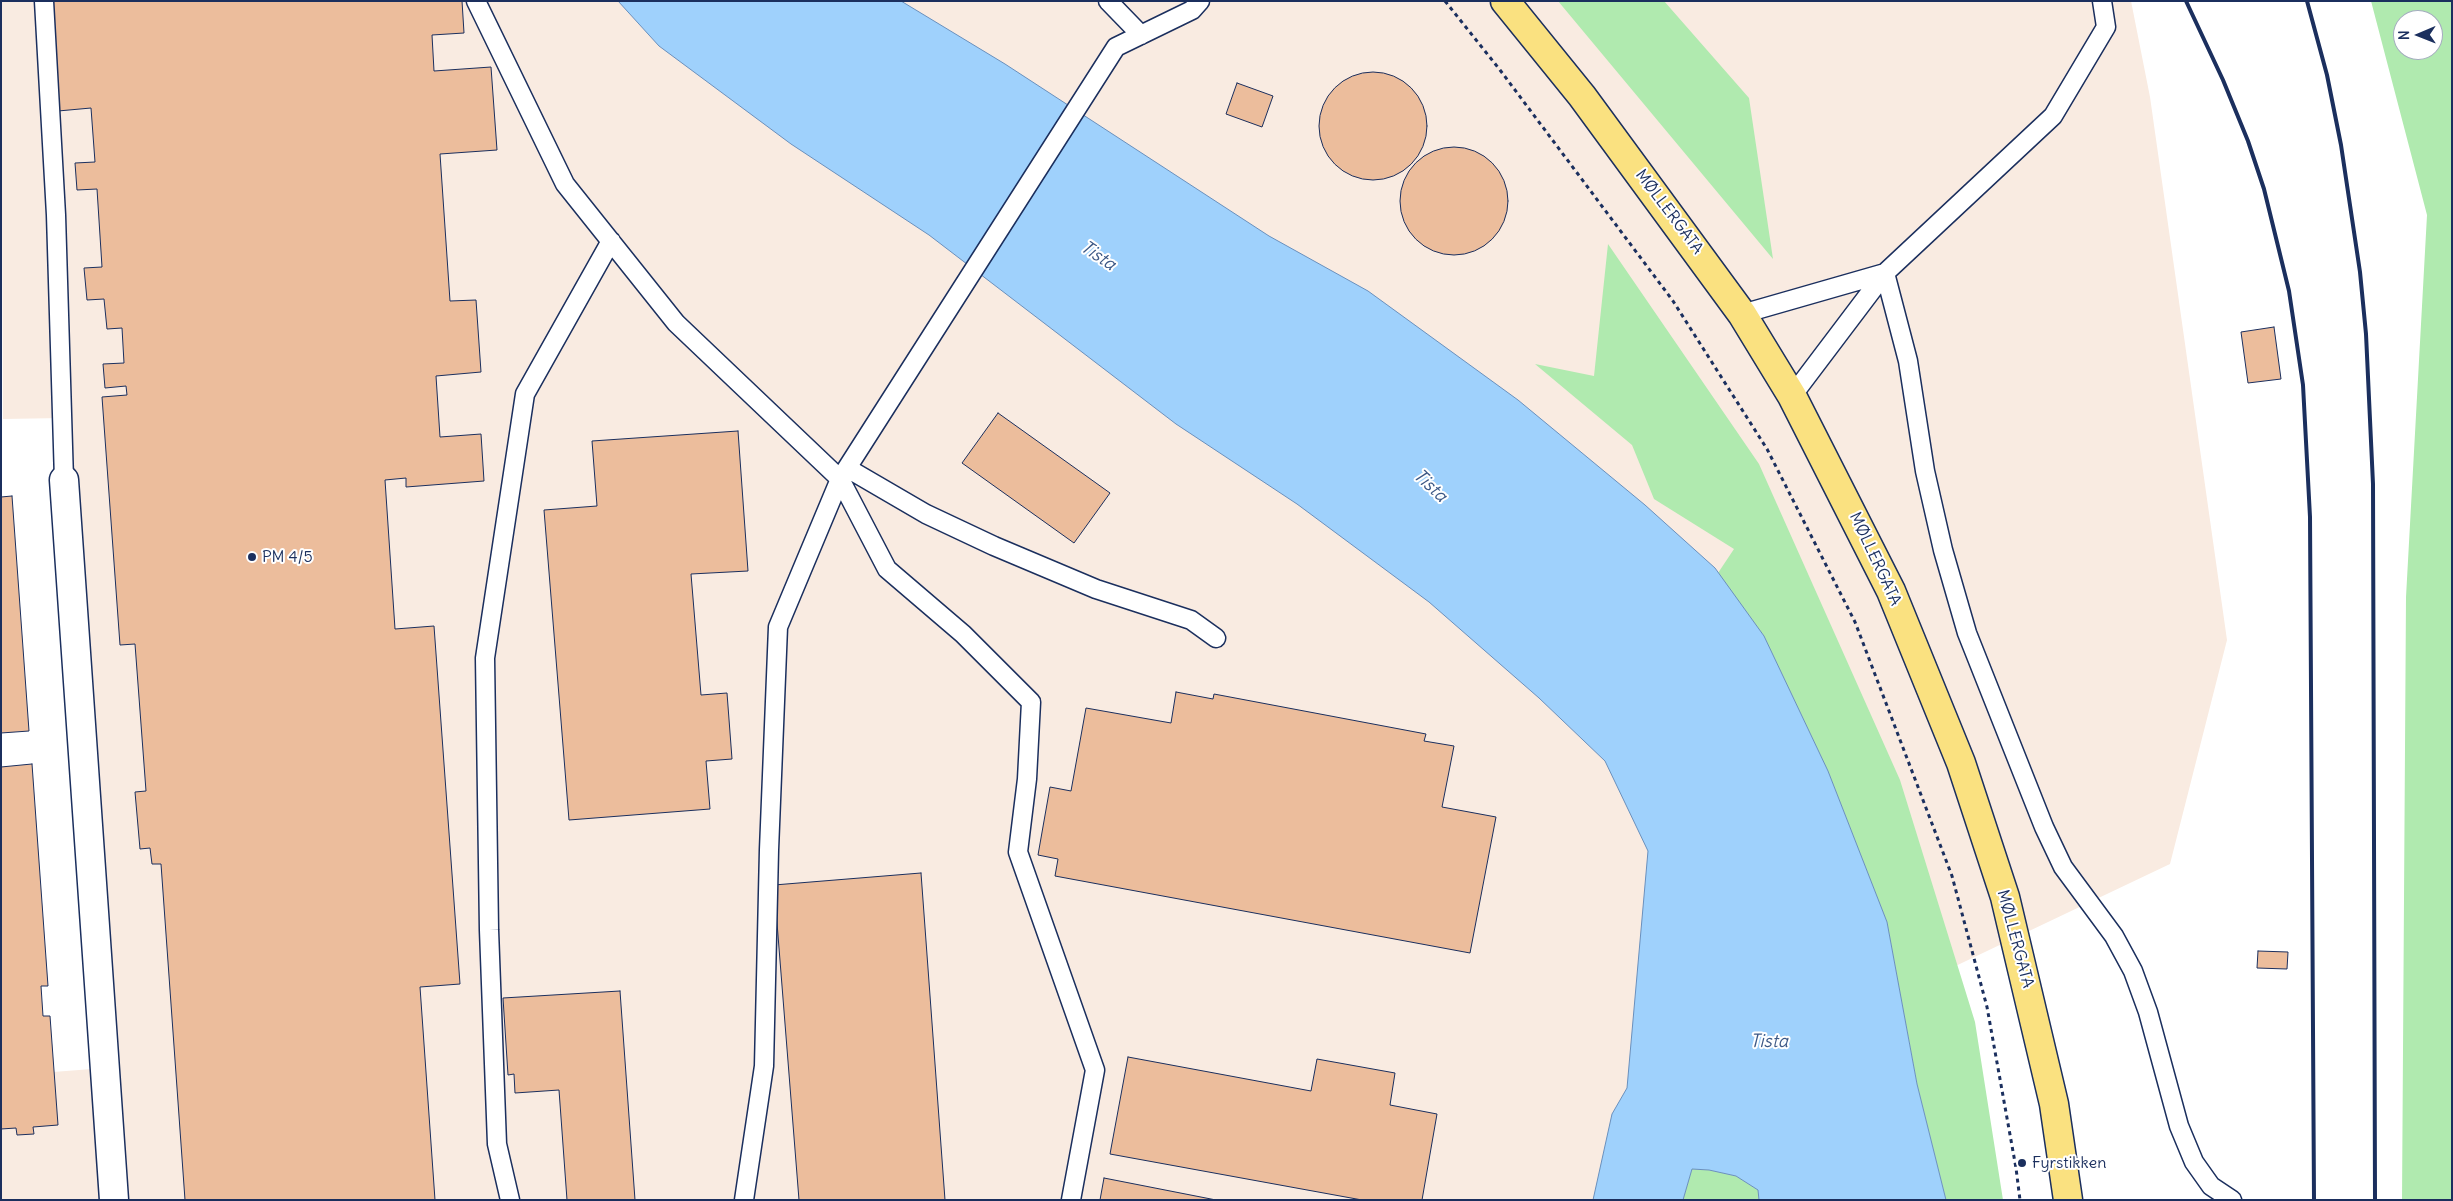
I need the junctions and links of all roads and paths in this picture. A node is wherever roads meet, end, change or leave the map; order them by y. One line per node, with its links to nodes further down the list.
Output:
1 (44, 1): 14 (lane)
2 (476, 1): 9 (lane)
3 (1108, 1): 8 (lane)
4 (1200, 1): 8 (lane)
5 (1445, 1): 20 (path)
6 (1505, 1): 11 (main road, MØLLERGATA)
7 (2102, 1): 10 (lane)
8 (1141, 35): 13 (lane)
9 (611, 242): 13 (lane); 17 (lane)
10 (1885, 273): 11 (lane); 12 (lane); 22 (lane)
11 (1742, 314): 12 (main road, MØLLERGATA)
12 (1792, 396): 21 (main road, MØLLERGATA)
13 (844, 474): 15 (lane); 18 (lane); 19 (lane)
14 (64, 480): 16 (street)
15 (1216, 638)
16 (114, 1200)
17 (510, 1200)
18 (744, 1200)
19 (1071, 1200)
20 (2020, 1200)
21 (2068, 1200)
22 (2232, 1200)

